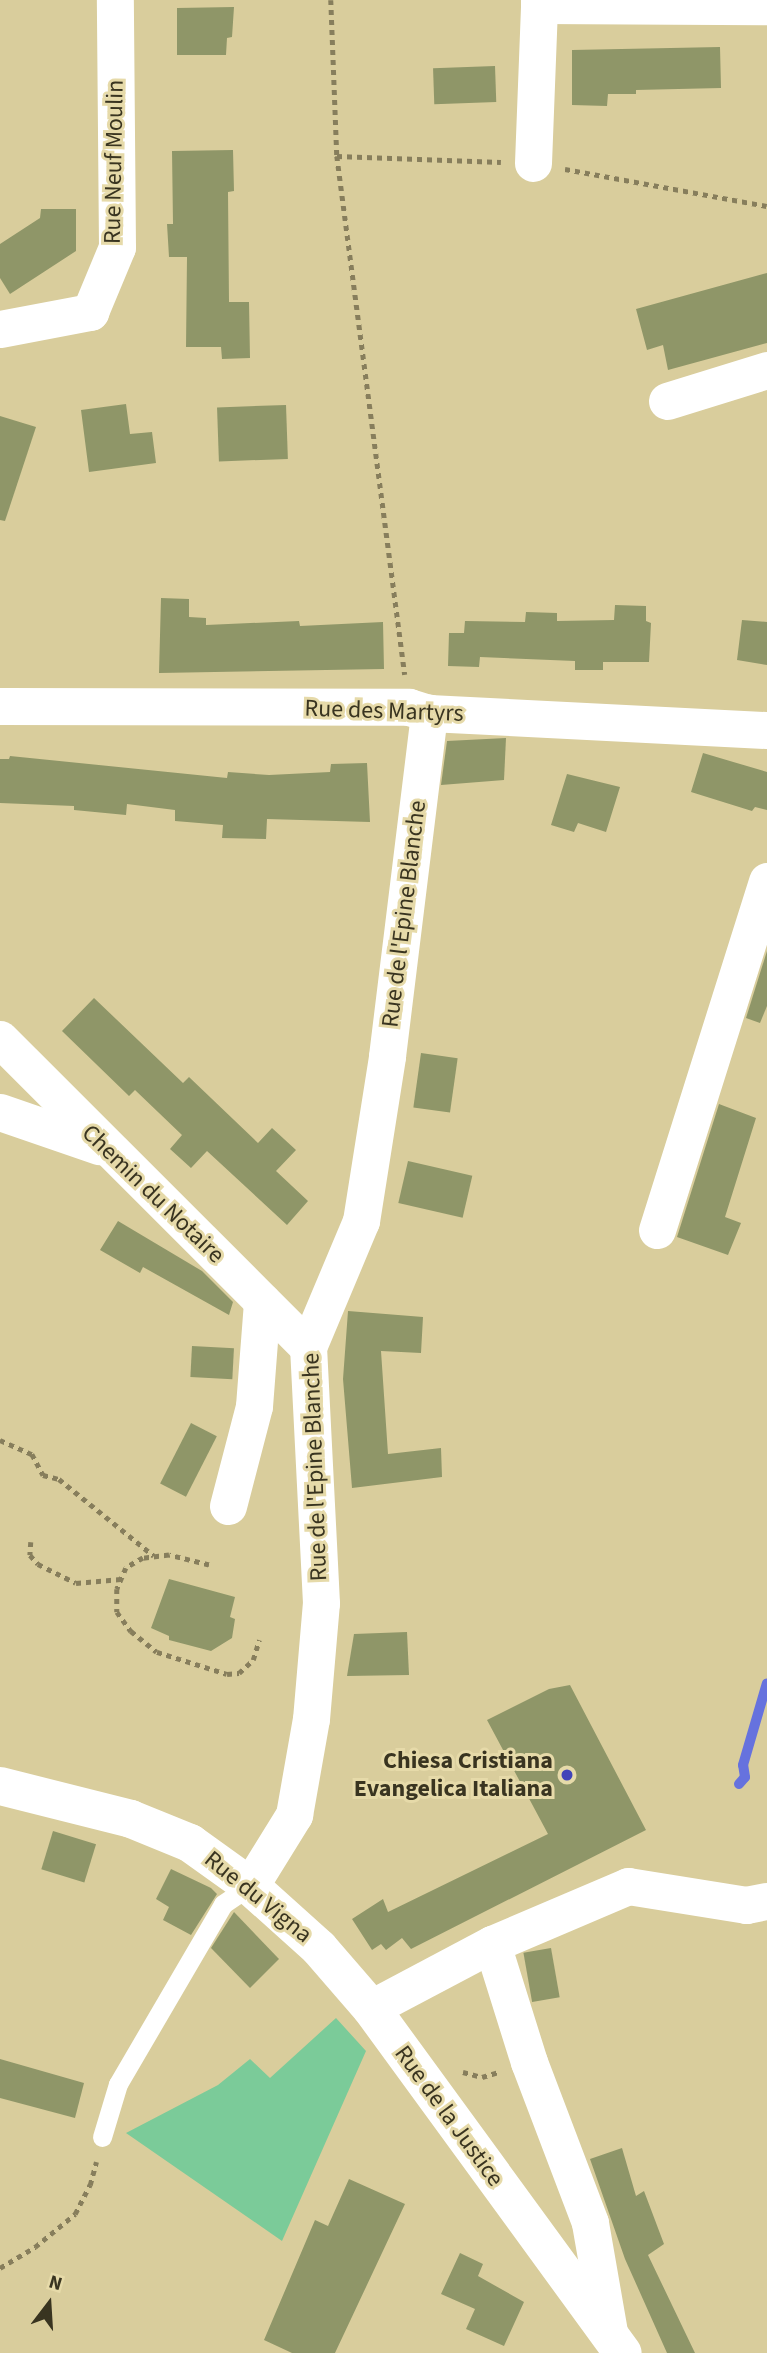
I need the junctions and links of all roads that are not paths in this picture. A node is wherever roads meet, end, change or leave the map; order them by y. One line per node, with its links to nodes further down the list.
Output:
1 (115, 0): 5 (street, Rue Neuf Moulin)
2 (539, 3): 3 (street); 4 (street)
3 (767, 6)
4 (533, 163)
5 (0, 329)
6 (767, 370): 7 (street)
7 (667, 401)
8 (0, 706): 9 (street, Rue des Martyrs)
9 (419, 710): 10 (street, Rue des Martyrs); 17 (street, Rue de l'Epine Blanche)
10 (767, 730)
11 (767, 881): 15 (street)
12 (0, 1040): 14 (street, Chemin du Notaire)
13 (0, 1112): 14 (street)
14 (107, 1149): 16 (street, Chemin du Notaire)
15 (657, 1230)
16 (262, 1301): 17 (street, Chemin du Notaire); 18 (street)
17 (308, 1347): 20 (street, Rue de l'Epine Blanche)
18 (228, 1506)
19 (0, 1786): 20 (street, Rue du Vigna)
20 (250, 1886): 23 (street, Rue du Vigna); 24 (lane)
21 (767, 1902): 22 (street)
22 (492, 1944): 23 (street); 25 (street, Rue de la Justice)
23 (371, 2008): 25 (street, Rue de la Justice)
24 (102, 2137)
25 (616, 2343)

